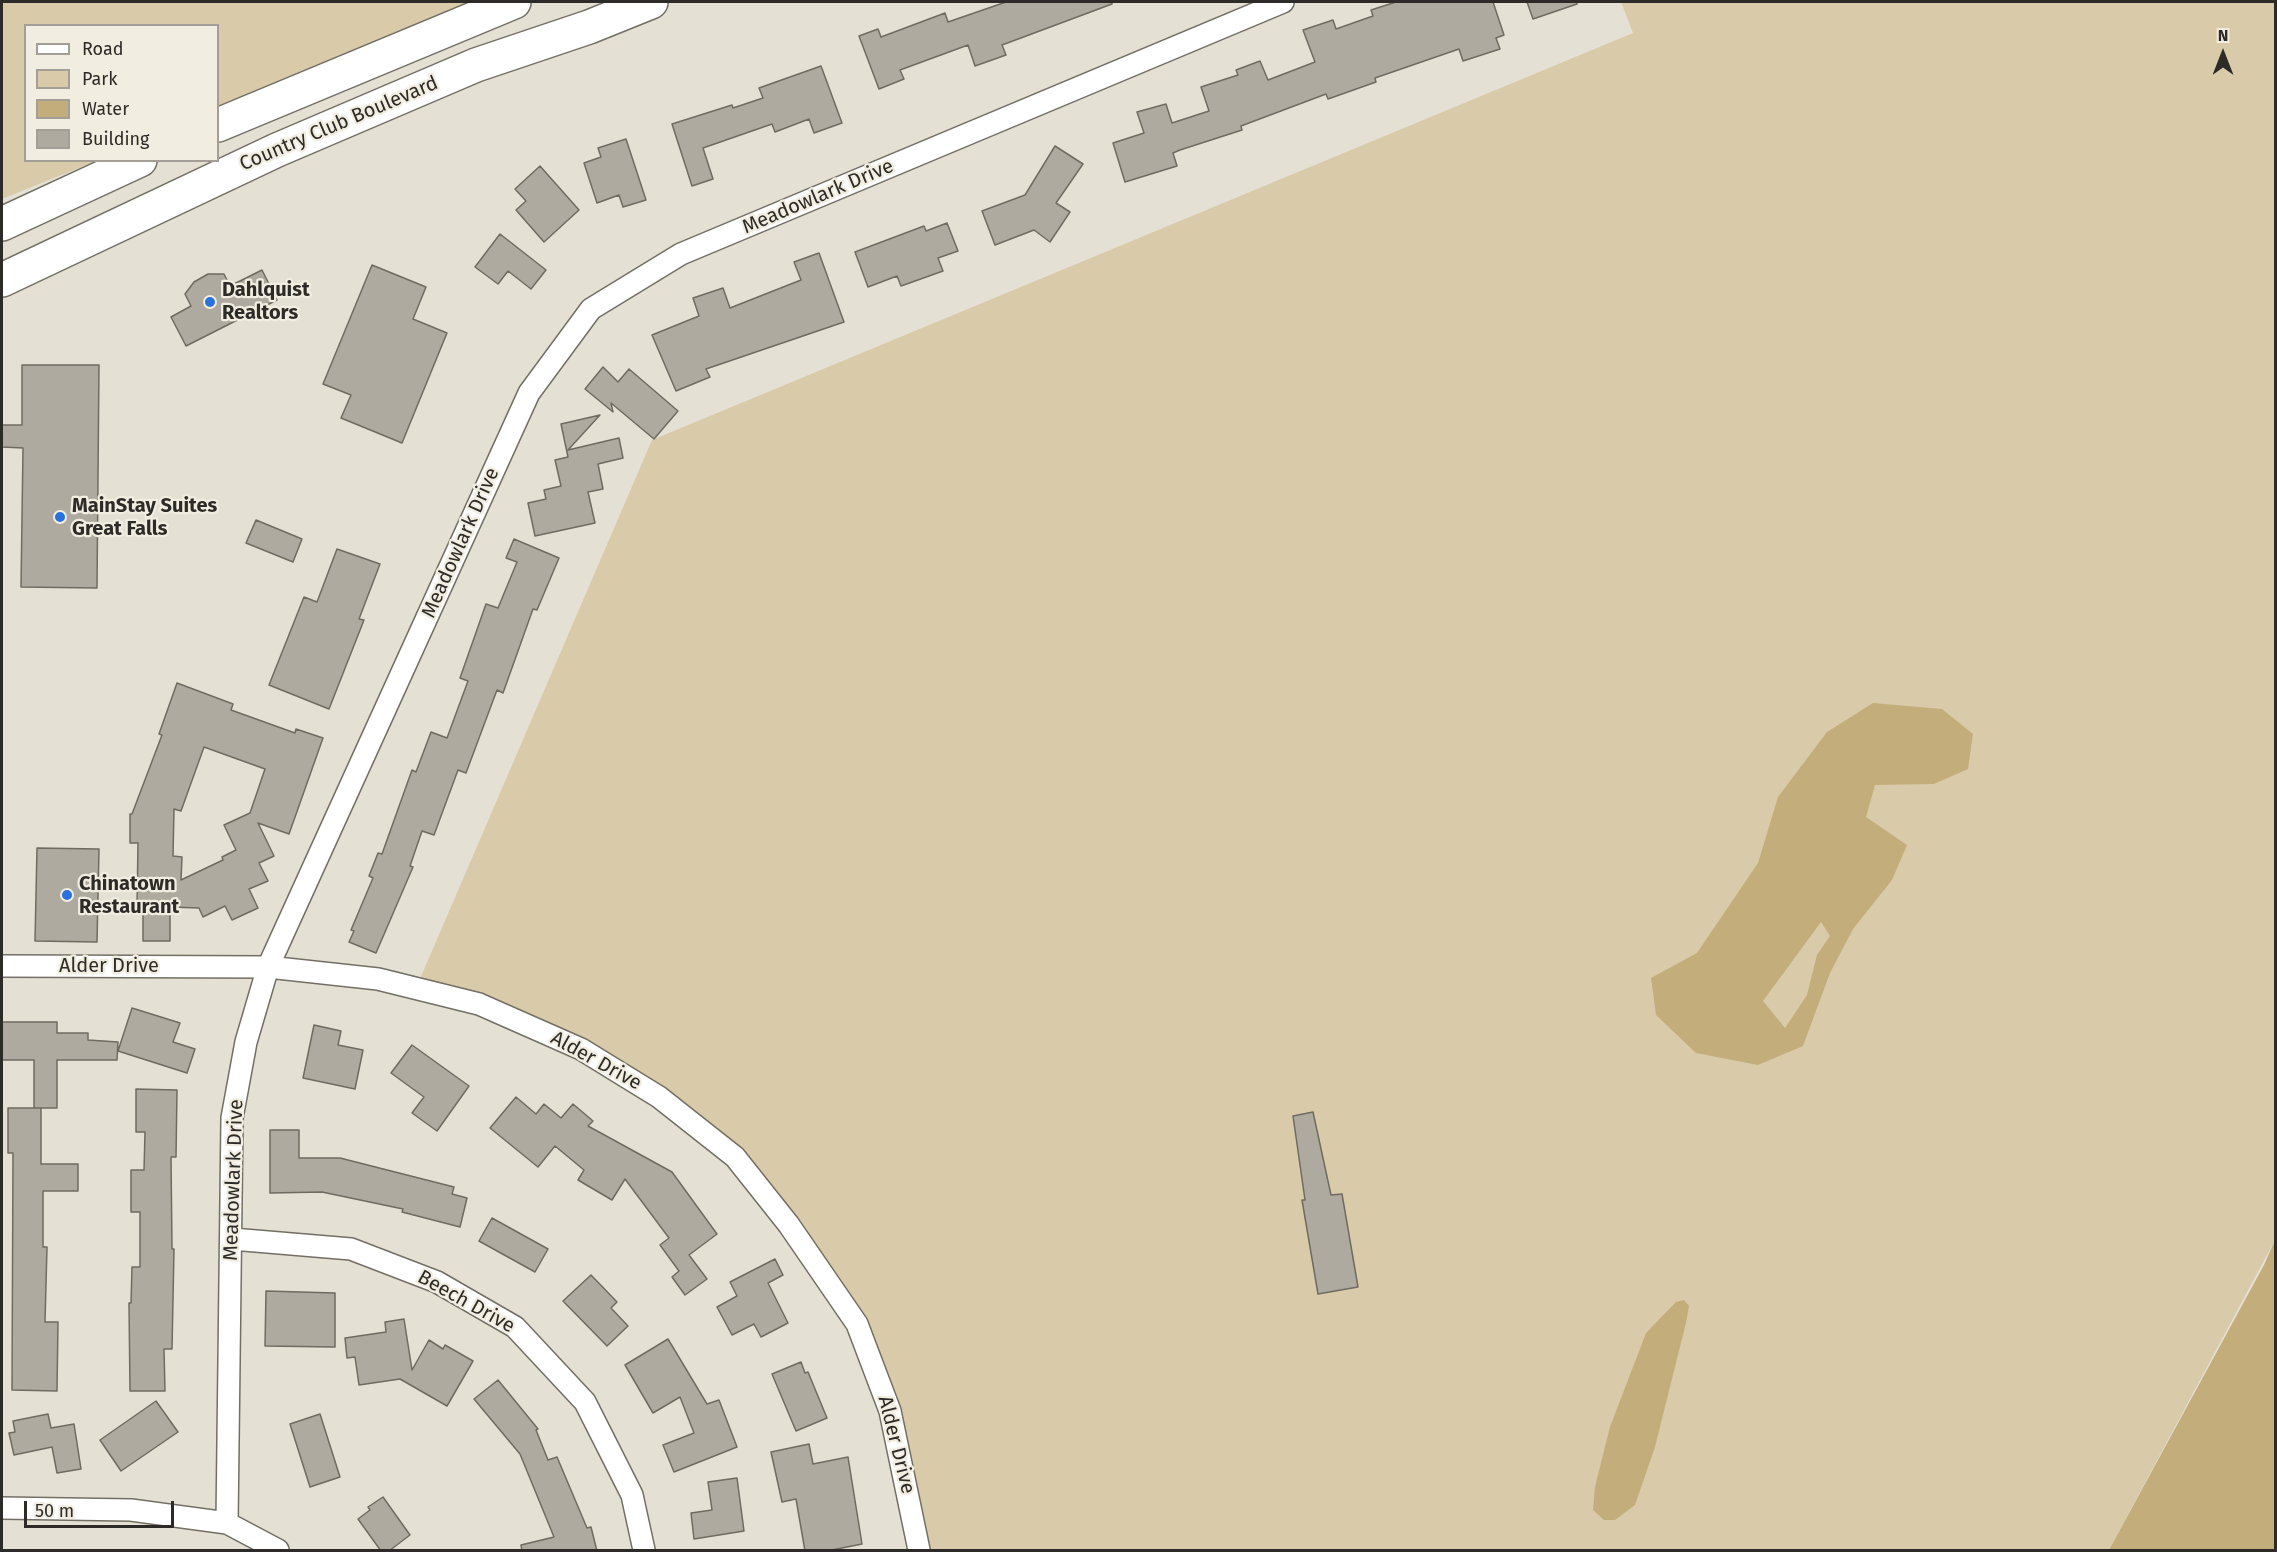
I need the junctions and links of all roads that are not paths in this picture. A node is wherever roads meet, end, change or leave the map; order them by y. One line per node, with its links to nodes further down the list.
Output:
1 (514, 2): 4 (highway)
2 (651, 2): 7 (highway, Country Club Boulevard)
3 (1283, 2): 9 (street, Meadowlark Drive)
4 (219, 125)
5 (136, 162): 6 (highway)
6 (2, 224)
7 (2, 280)
8 (2, 966): 9 (street, Alder Drive)
9 (268, 968): 10 (street, Meadowlark Drive); 15 (street, Alder Drive)
10 (232, 1239): 12 (street, Meadowlark Drive); 14 (street, Beech Drive)
11 (2, 1508): 12 (street)
12 (227, 1523): 13 (street)
13 (278, 1551)
14 (644, 1551)
15 (919, 1551)

